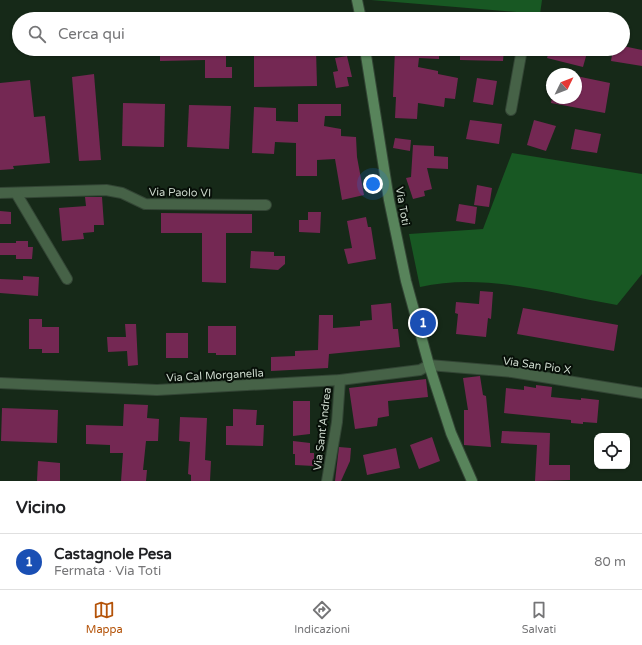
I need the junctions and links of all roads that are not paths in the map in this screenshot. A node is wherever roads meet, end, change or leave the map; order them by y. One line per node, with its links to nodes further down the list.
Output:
1 (357, 0): 2 (main road)
2 (359, 12)
3 (366, 56): 10 (main road, Via Toti)
4 (521, 56): 5 (street)
5 (510, 110)
6 (0, 193): 7 (street, Via Paolo VI)
7 (16, 193): 8 (street, Via Paolo VI); 9 (street)
8 (266, 205)
9 (67, 279)
10 (429, 365): 11 (street, Via Cal Morganella); 13 (street, Via San Pio X); 15 (main road, Via Toti)
11 (340, 380): 12 (street, Via Cal Morganella); 14 (street, Via Sant'Andrea)
12 (0, 383)
13 (642, 393)
14 (328, 481)
15 (472, 481)

